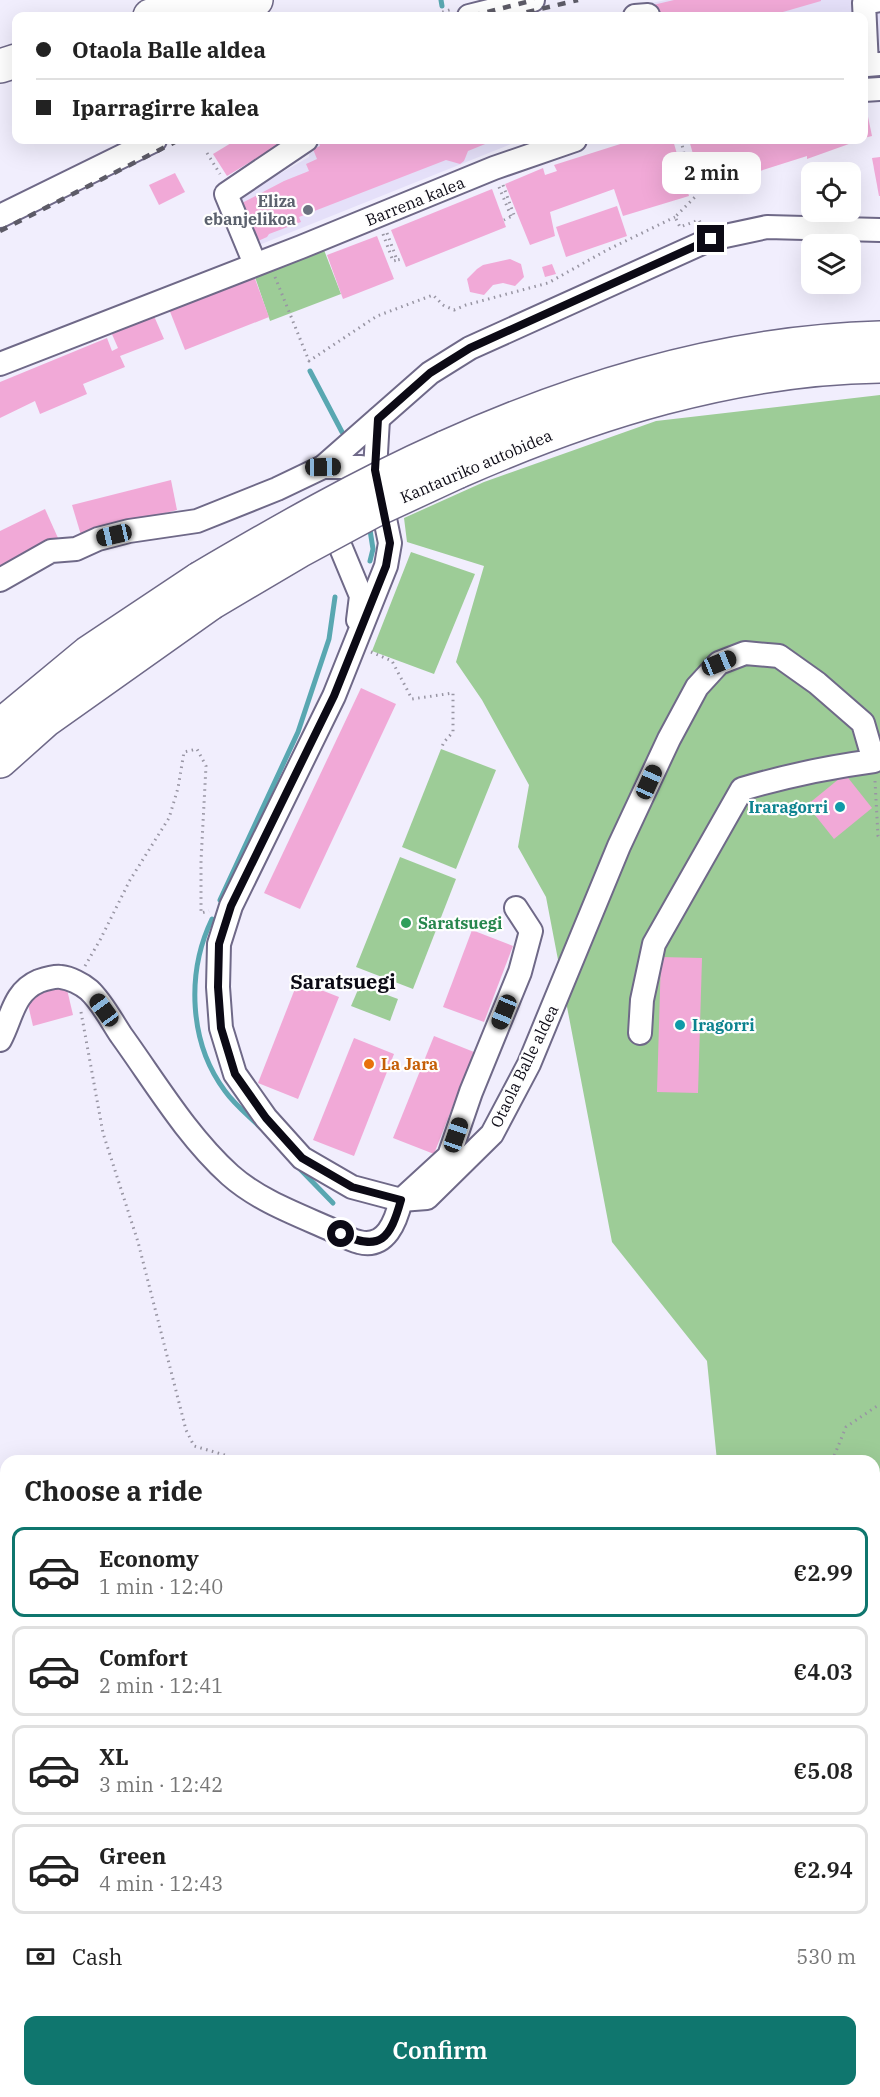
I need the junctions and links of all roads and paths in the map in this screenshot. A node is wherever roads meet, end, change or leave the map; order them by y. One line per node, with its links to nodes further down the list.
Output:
1 (200, 0): 5 (highway)
2 (256, 0): 6 (highway)
3 (533, 0): 7 (street)
4 (880, 0): 8 (street)
5 (162, 12)
6 (219, 12)
7 (485, 12)
8 (864, 12)
9 (147, 144): 17 (street)
10 (300, 144): 16 (street)
11 (563, 144): 25 (street, Barrena kalea)
12 (682, 144): 19 (path)
13 (207, 153): 16 (path)
14 (501, 178): 18 (path)
15 (496, 179): 18 (path)
16 (230, 191): 25 (street)
17 (0, 216)
18 (514, 216): 20 (path)
19 (675, 217): 21 (path); 25 (path)
20 (504, 220)
21 (702, 226)
22 (880, 230): 29 (street)
23 (385, 233): 24 (path)
24 (400, 259)
25 (263, 266): 27 (street, Barrena kalea)
26 (880, 338): 30 (highway, Kantauriko autobidea)
27 (0, 364)
28 (880, 366): 30 (highway, Kantauriko autobidea)
29 (378, 419): 31 (street); 32 (street)
30 (451, 460): 35 (highway, Kantauriko autobidea, bridge)
31 (323, 467): 32 (street); 34 (street)
32 (375, 470): 36 (street)
33 (341, 548): 36 (street)
34 (0, 580)
35 (205, 591): 37 (highway, Kantauriko autobidea); 39 (highway, Kantauriko autobidea)
36 (354, 645): 38 (path); 42 (street)
37 (0, 726)
38 (441, 749)
39 (0, 761)
40 (874, 761): 41 (path); 45 (street); 47 (street, Otaola Balle aldea)
41 (880, 839)
42 (231, 906): 44 (path); 47 (street)
43 (516, 908): 47 (street)
44 (76, 982): 46 (street); 47 (street); 49 (path)
45 (640, 1033)
46 (0, 1040)
47 (401, 1200)
48 (880, 1404): 50 (path)
49 (225, 1455)
50 (834, 1455)

